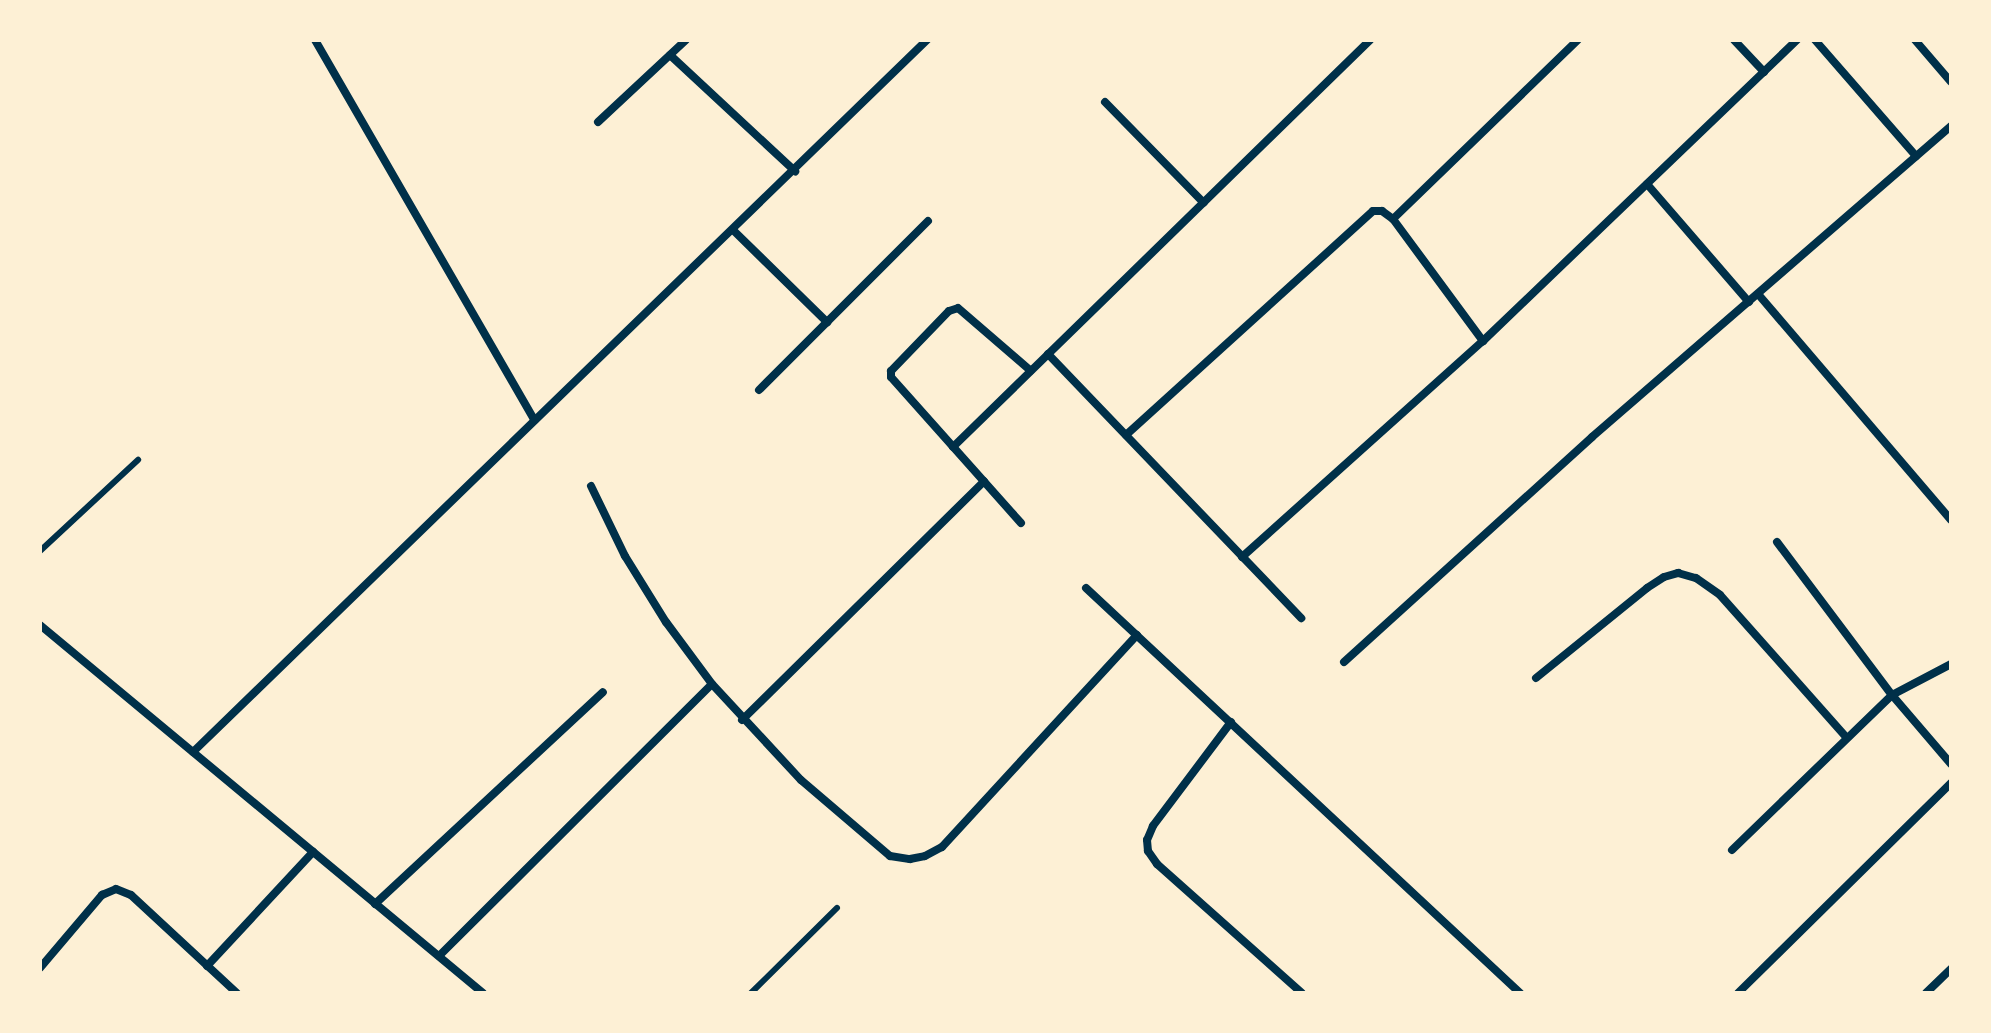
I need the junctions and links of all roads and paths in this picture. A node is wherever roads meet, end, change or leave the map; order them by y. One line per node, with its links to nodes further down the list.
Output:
1 (315, 40): 30 (street)
2 (686, 40): 10 (street)
3 (927, 40): 17 (street)
4 (1370, 40): 19 (street)
5 (1578, 40): 20 (street)
6 (1734, 40): 11 (street)
7 (1797, 40): 11 (street)
8 (1815, 40): 16 (street)
9 (1915, 40): 12 (street)
10 (670, 55): 14 (street); 17 (street)
11 (1764, 72): 18 (street)
12 (1951, 82)
13 (1105, 102): 19 (street)
14 (598, 122)
15 (1951, 126): 16 (street)
16 (1916, 156): 23 (street)
17 (795, 171): 22 (street)
18 (1647, 184): 24 (street); 26 (street)
19 (1204, 203): 27 (street)
20 (1393, 219): 26 (street); 31 (street)
21 (928, 221): 25 (street)
22 (733, 230): 25 (street); 30 (street)
23 (1758, 294): 24 (street); 36 (street)
24 (1749, 302): 45 (street)
25 (827, 322): 29 (street)
26 (1483, 341): 40 (street)
27 (1048, 354): 28 (street); 31 (street)
28 (1031, 371): 32 (street); 32 (street)
29 (759, 390)
30 (534, 420): 54 (street)
31 (1126, 435): 40 (street)
32 (953, 447): 34 (street)
33 (138, 460): 39 (lane)
34 (984, 481): 37 (street); 51 (street)
35 (591, 486): 48 (street)
36 (1951, 520)
37 (1021, 523)
38 (1777, 542): 50 (street)
39 (40, 551)
40 (1242, 557): 42 (street)
41 (1086, 588): 44 (street)
42 (1301, 618)
43 (40, 625): 54 (street)
44 (1137, 635): 51 (street); 52 (street)
45 (1344, 662)
46 (1951, 664): 50 (street)
47 (1536, 678): 53 (street)
48 (712, 684): 51 (street); 61 (street)
49 (603, 692): 59 (street)
50 (1892, 695): 53 (street); 55 (street)
51 (742, 720)
52 (1231, 722): 68 (street); 69 (street)
53 (1846, 737): 57 (street)
54 (193, 752): 58 (street)
55 (1951, 764)
56 (1951, 783): 70 (street)
57 (1732, 850)
58 (313, 852): 59 (street); 62 (street)
59 (375, 904): 61 (street)
60 (837, 908): 67 (lane)
61 (439, 956): 66 (street)
62 (207, 966): 63 (street); 65 (street)
63 (40, 968)
64 (1951, 969): 71 (street)
65 (237, 993)
66 (483, 993)
67 (751, 993)
68 (1302, 993)
69 (1520, 993)
70 (1738, 993)
71 (1926, 993)

